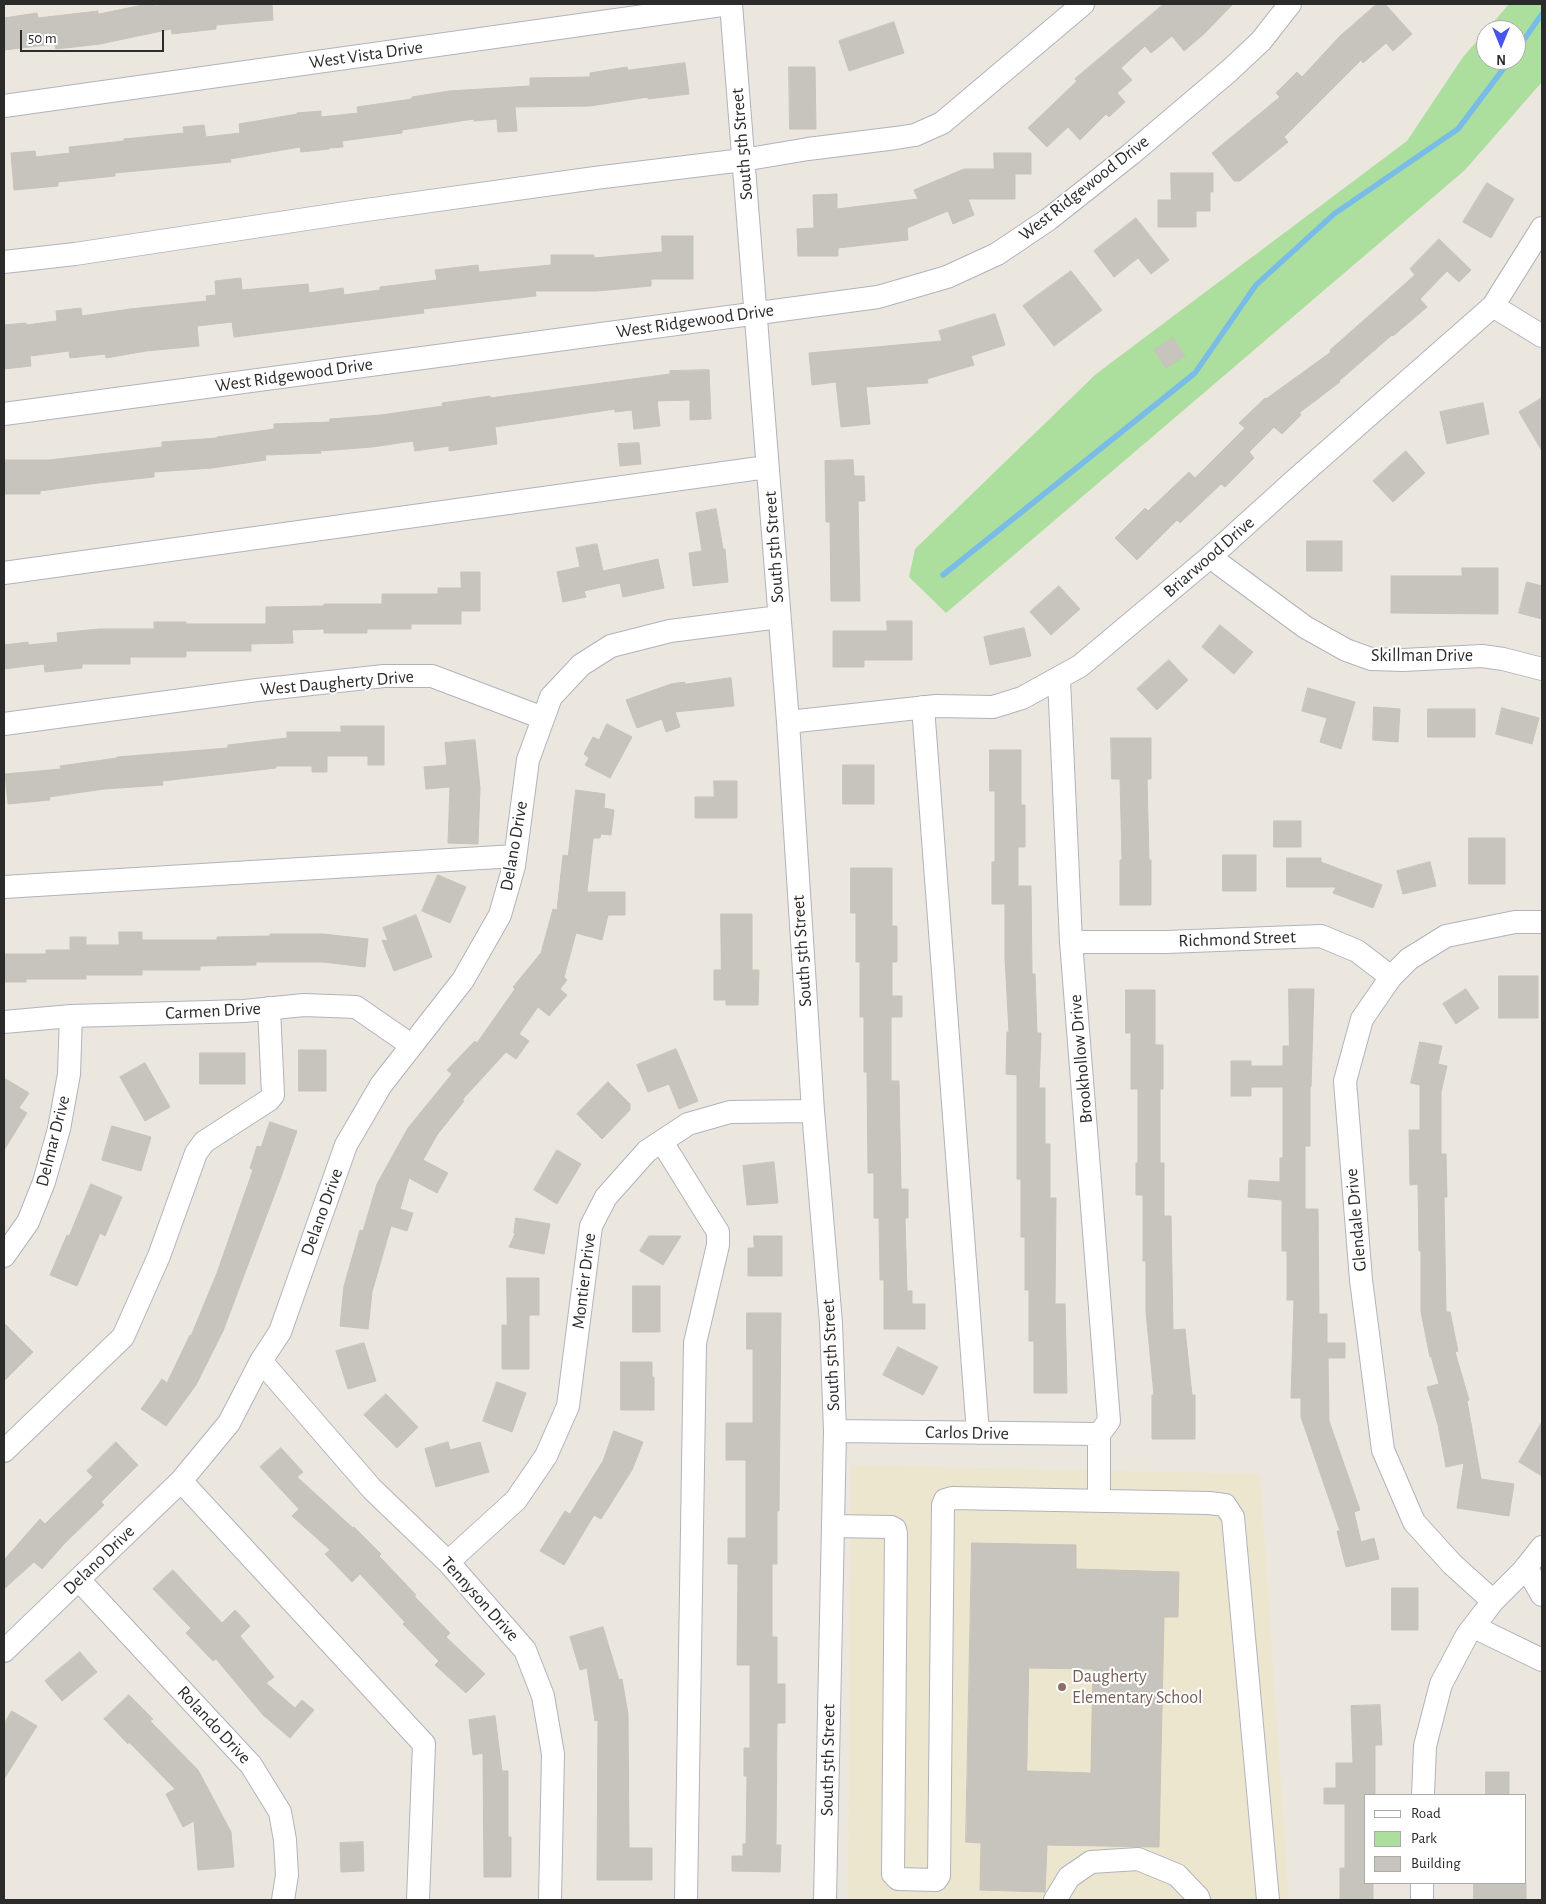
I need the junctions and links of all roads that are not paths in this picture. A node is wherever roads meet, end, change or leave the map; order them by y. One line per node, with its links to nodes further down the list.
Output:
1 (730, 4): 4 (street, West Vista Drive); 5 (street, South 5th Street)
2 (1083, 4): 5 (street)
3 (1290, 4): 9 (street, West Ridgewood Drive)
4 (4, 106)
5 (743, 160): 7 (street); 9 (street, South 5th Street)
6 (1542, 228): 8 (street, Briarwood Drive)
7 (4, 262)
8 (1493, 306): 10 (street); 13 (street, Briarwood Drive)
9 (755, 313): 11 (street, West Ridgewood Drive); 12 (street, South 5th Street)
10 (1542, 336)
11 (4, 414)
12 (767, 466): 14 (street); 15 (street, South 5th Street)
13 (1210, 557): 16 (street, Skillman Drive); 17 (street, Briarwood Drive)
14 (4, 573)
15 (779, 618): 19 (street); 20 (street, South 5th Street)
16 (1542, 669)
17 (1059, 680): 18 (street, Briarwood Drive); 25 (street, Brookhollow Drive)
18 (923, 707): 20 (street, Briarwood Drive); 36 (street)
19 (542, 718): 21 (street, West Daugherty Drive); 22 (street, Delano Drive)
20 (788, 722): 31 (street, South 5th Street)
21 (4, 724)
22 (515, 856): 23 (street); 30 (street, Delano Drive)
23 (4, 887)
24 (1542, 922): 26 (street, Glendale Drive)
25 (1071, 942): 26 (street, Richmond Street); 37 (street, Brookhollow Drive)
26 (1391, 976): 47 (street, Glendale Drive)
27 (269, 1008): 28 (street, Carmen Drive); 30 (street, Carmen Drive); 38 (street)
28 (71, 1016): 29 (street, Carmen Drive); 33 (street, Delmar Drive)
29 (4, 1022)
30 (411, 1045): 34 (street, Delano Drive)
31 (813, 1112): 32 (street, Montier Drive); 35 (street, South 5th Street)
32 (662, 1142): 43 (street, Montier Drive); 56 (street)
33 (5, 1251)
34 (261, 1361): 39 (street, Delano Drive); 43 (street, Tennyson Drive)
35 (835, 1431): 36 (street, Carlos Drive); 41 (street, South 5th Street)
36 (978, 1433): 37 (street, Carlos Drive)
37 (1099, 1434): 40 (street)
38 (4, 1452)
39 (180, 1482): 45 (street, Delano Drive); 54 (street)
40 (1099, 1501): 41 (street); 60 (street)
41 (833, 1526): 57 (street, South 5th Street)
42 (1542, 1547): 44 (street)
43 (448, 1562): 55 (street, Tennyson Drive)
44 (1526, 1568): 46 (street); 47 (street)
45 (79, 1580): 49 (street, Delano Drive); 53 (street, Rolando Drive)
46 (1542, 1595)
47 (1493, 1601): 48 (street)
48 (1474, 1627): 50 (street); 51 (street)
49 (4, 1651)
50 (1542, 1660)
51 (1423, 1794)
52 (1422, 1884): 61 (street)
53 (283, 1900)
54 (418, 1900)
55 (550, 1900)
56 (686, 1900)
57 (825, 1900)
58 (1055, 1900): 59 (street)
59 (1198, 1900)
60 (1268, 1900)
61 (1422, 1900)

